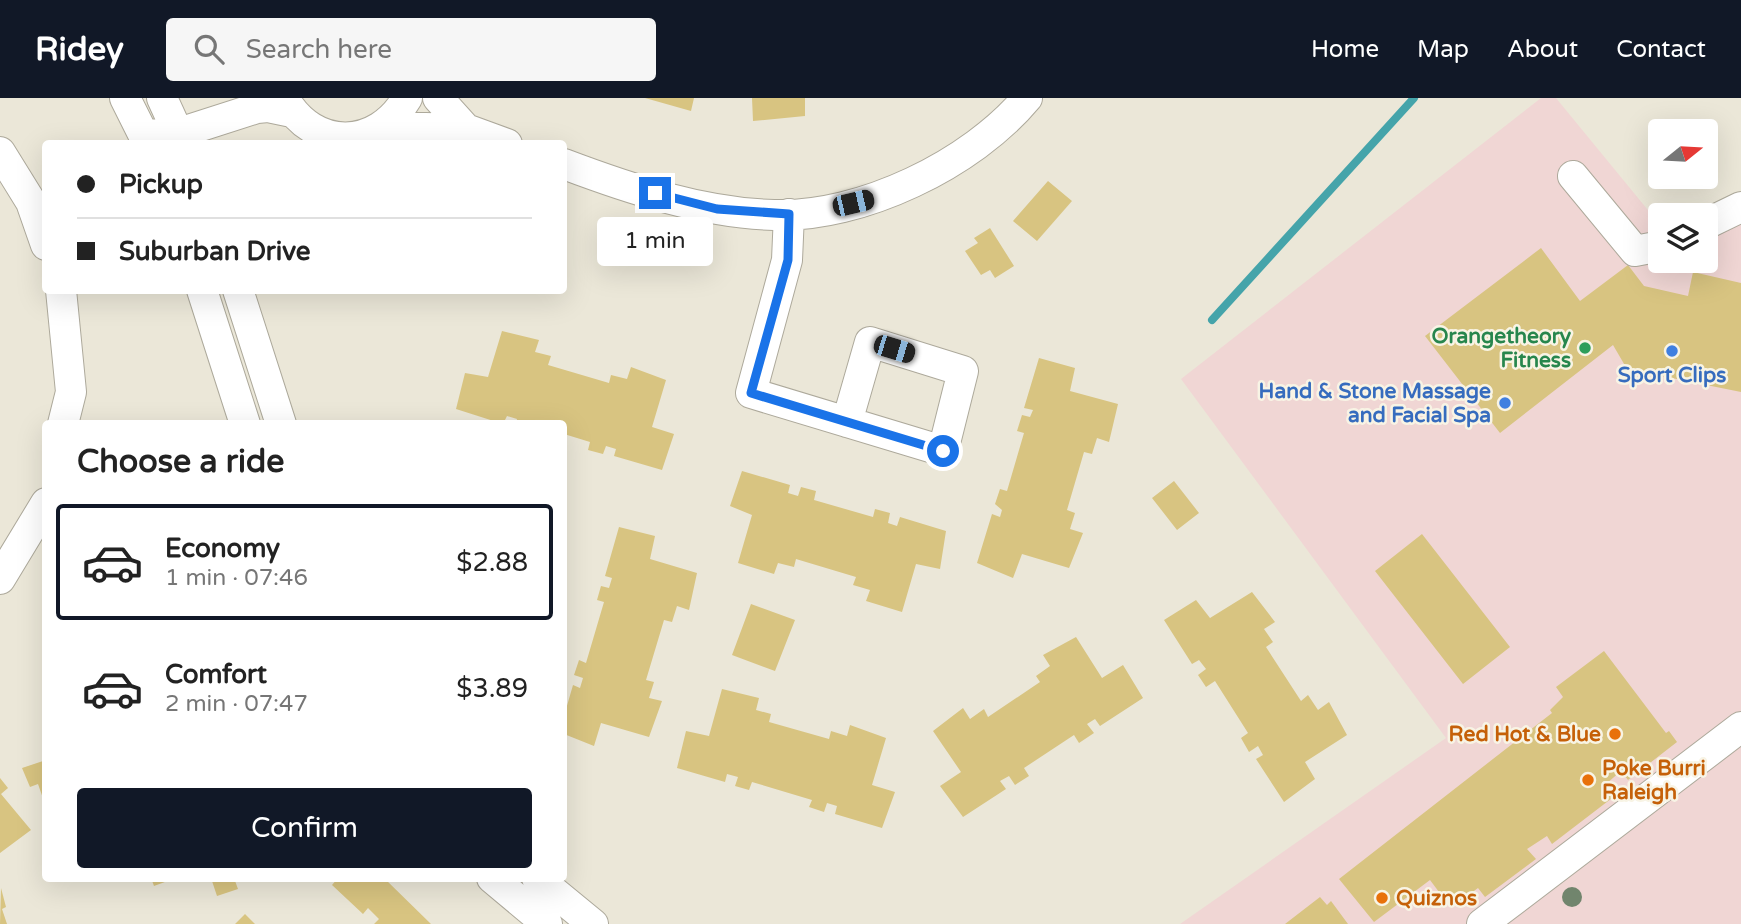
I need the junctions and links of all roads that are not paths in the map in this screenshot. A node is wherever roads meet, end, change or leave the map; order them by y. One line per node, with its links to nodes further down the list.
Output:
1 (125, 98): 10 (street)
2 (407, 98): 7 (street)
3 (438, 98): 8 (street)
4 (1027, 98): 16 (street)
5 (168, 101): 9 (street); 10 (street)
6 (288, 105): 7 (street); 9 (street)
7 (384, 127): 8 (street)
8 (466, 129): 11 (street)
9 (181, 138): 10 (street)
10 (146, 139)
11 (496, 140)
12 (0, 152): 18 (street)
13 (567, 165): 16 (street)
14 (1573, 176): 19 (street)
15 (1741, 207): 17 (street)
16 (789, 214): 26 (street)
17 (1718, 218)
18 (42, 234)
19 (1648, 248)
20 (61, 294): 23 (street)
21 (239, 294): 25 (street)
22 (206, 303): 24 (street)
23 (64, 420)
24 (244, 420)
25 (280, 420)
26 (847, 422)
27 (42, 510): 28 (street)
28 (0, 579)
29 (1741, 727): 34 (street)
30 (497, 882): 32 (street)
31 (542, 882): 33 (street)
32 (547, 924)
33 (593, 924)
34 (1482, 924)

